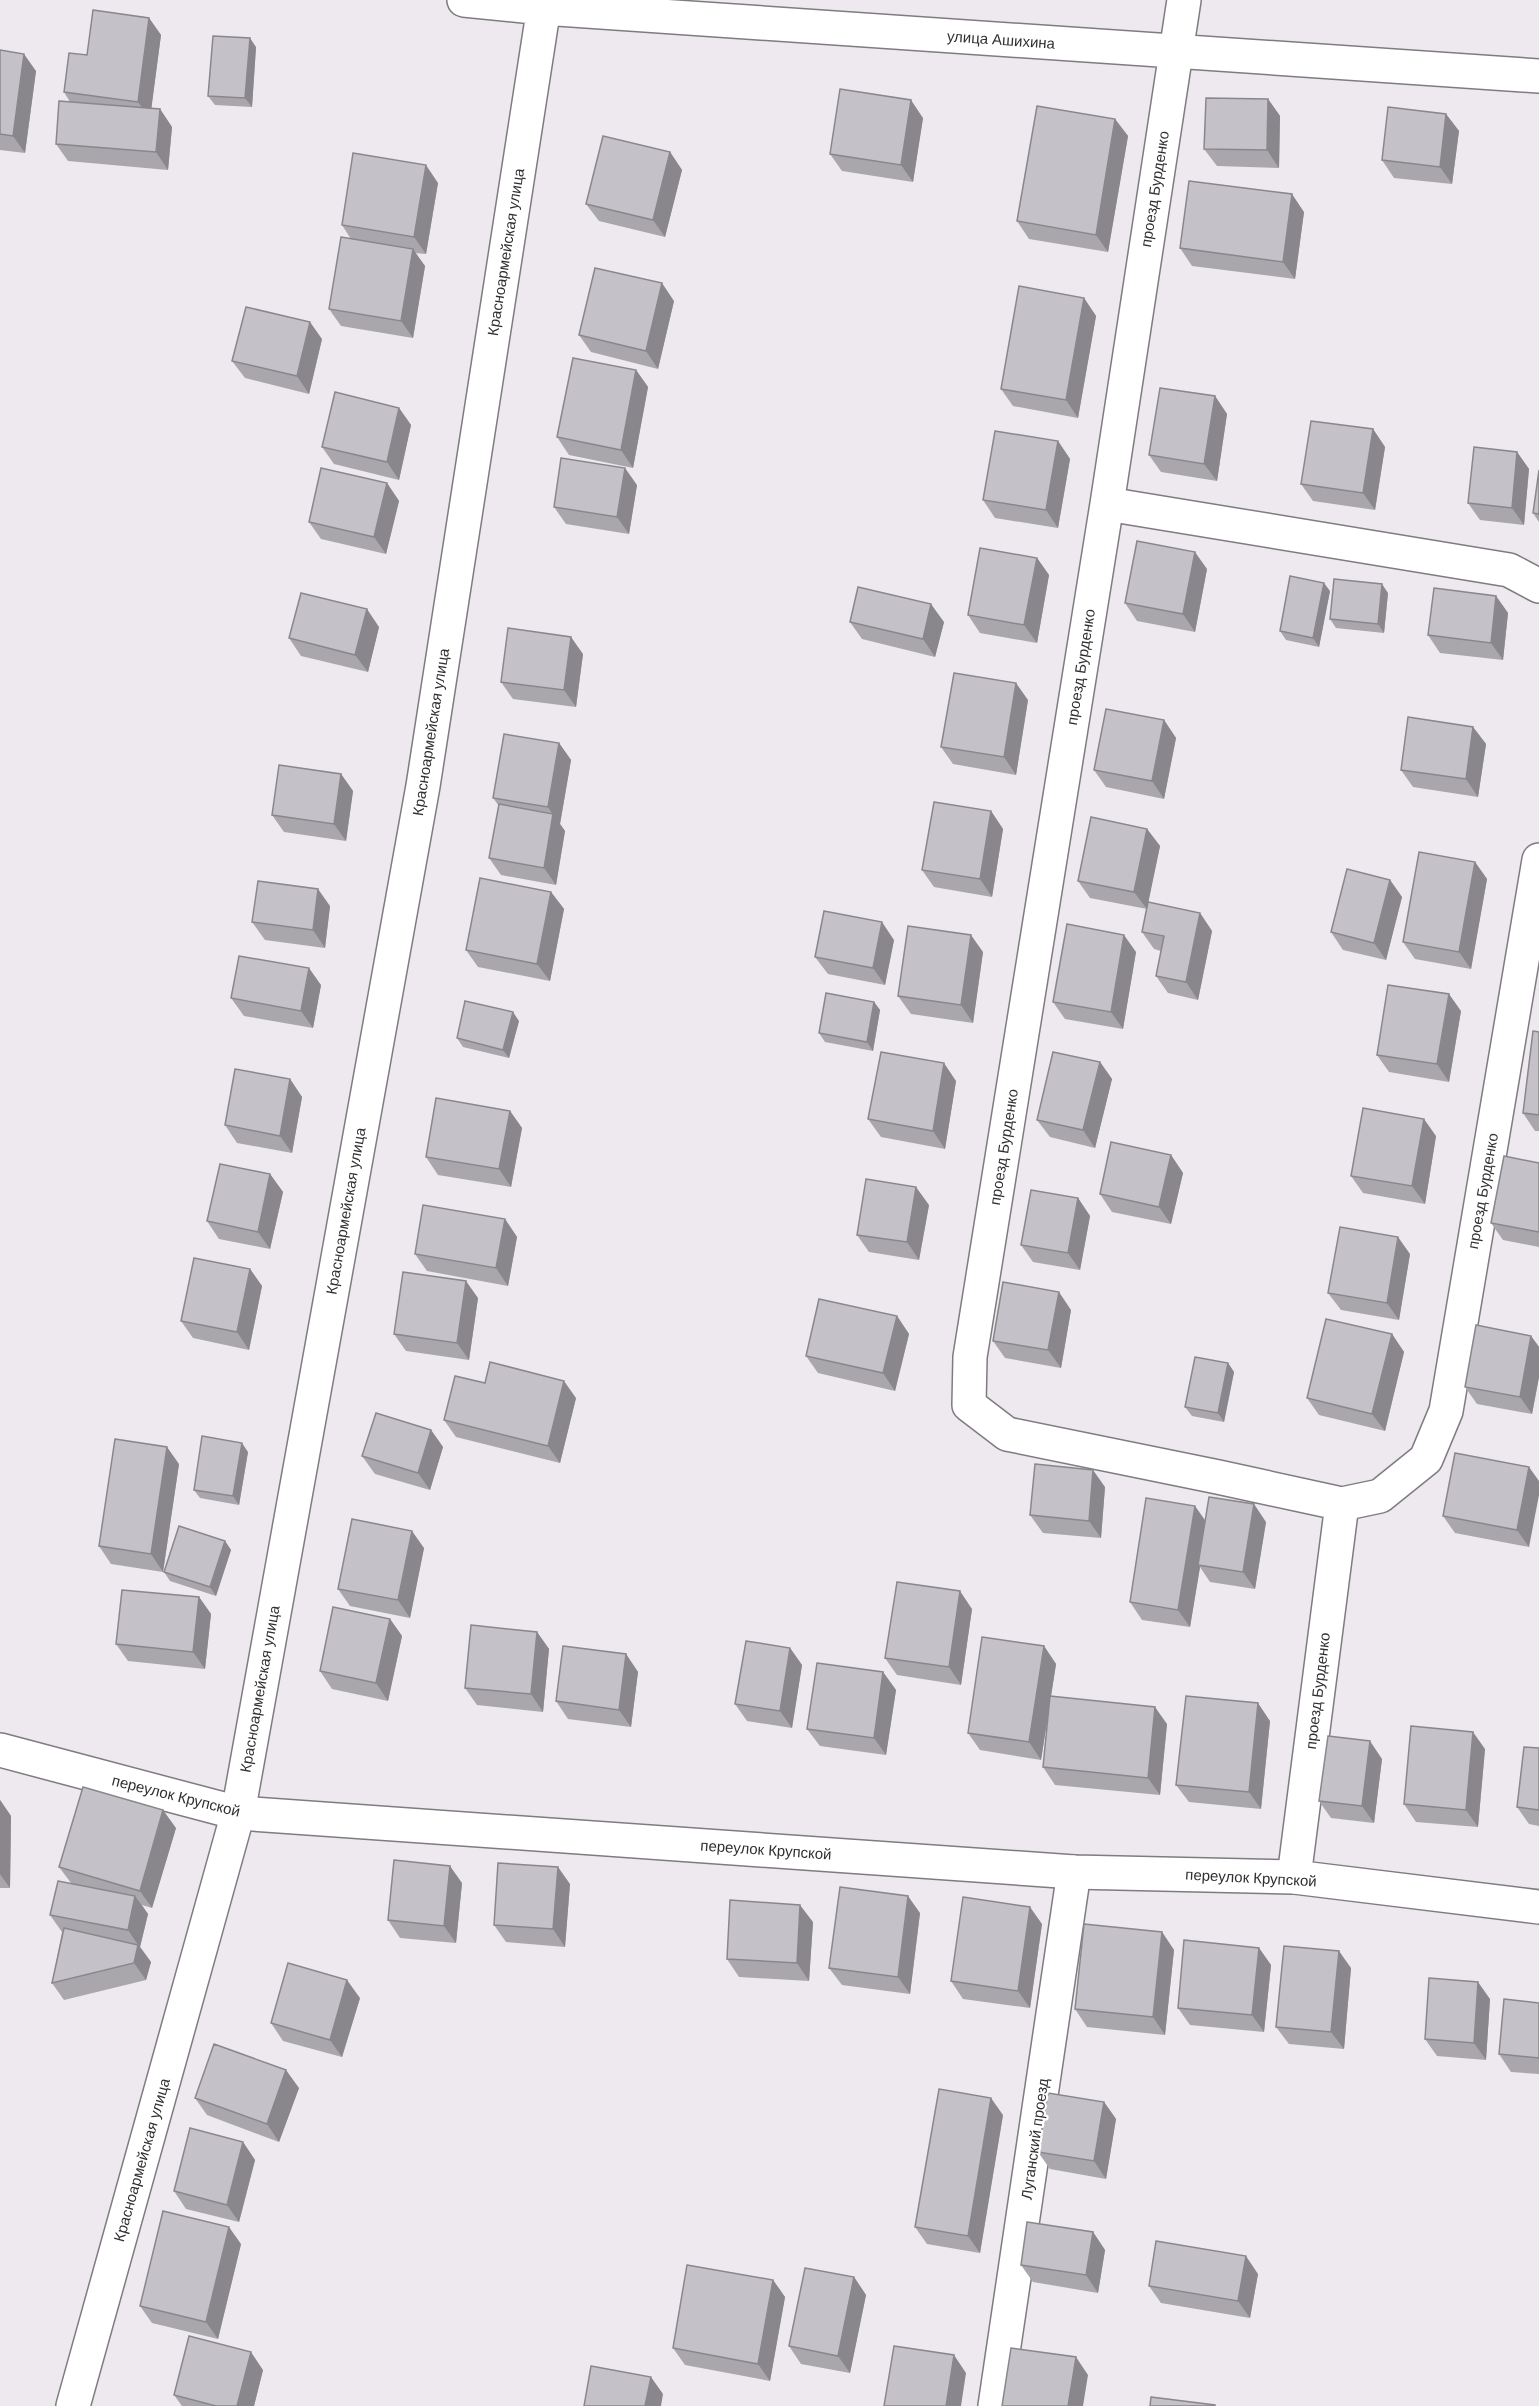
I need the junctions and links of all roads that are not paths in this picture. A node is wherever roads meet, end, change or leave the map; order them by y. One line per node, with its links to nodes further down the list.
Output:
1 (464, 0): 3 (street, улица Ашихина)
2 (1184, 0): 4 (street, проезд Бурденко)
3 (544, 4): 4 (street, улица Ашихина); 11 (street, Красноармейская улица)
4 (1177, 52): 5 (street, улица Ашихина); 6 (street, проезд Бурденко)
5 (1539, 76)
6 (1107, 504): 7 (street); 9 (street, проезд Бурденко)
7 (1539, 586)
8 (1539, 860): 9 (street, проезд Бурденко)
9 (1342, 1504): 13 (street, проезд Бурденко)
10 (0, 1750): 11 (street, переулок Крупской)
11 (238, 1813): 12 (street, переулок Крупской); 15 (street, Красноармейская улица)
12 (1074, 1872): 13 (street, переулок Крупской); 16 (street, Луганский проезд)
13 (1294, 1877): 14 (street, переулок Крупской)
14 (1539, 1907)
15 (73, 2406)
16 (996, 2406)

